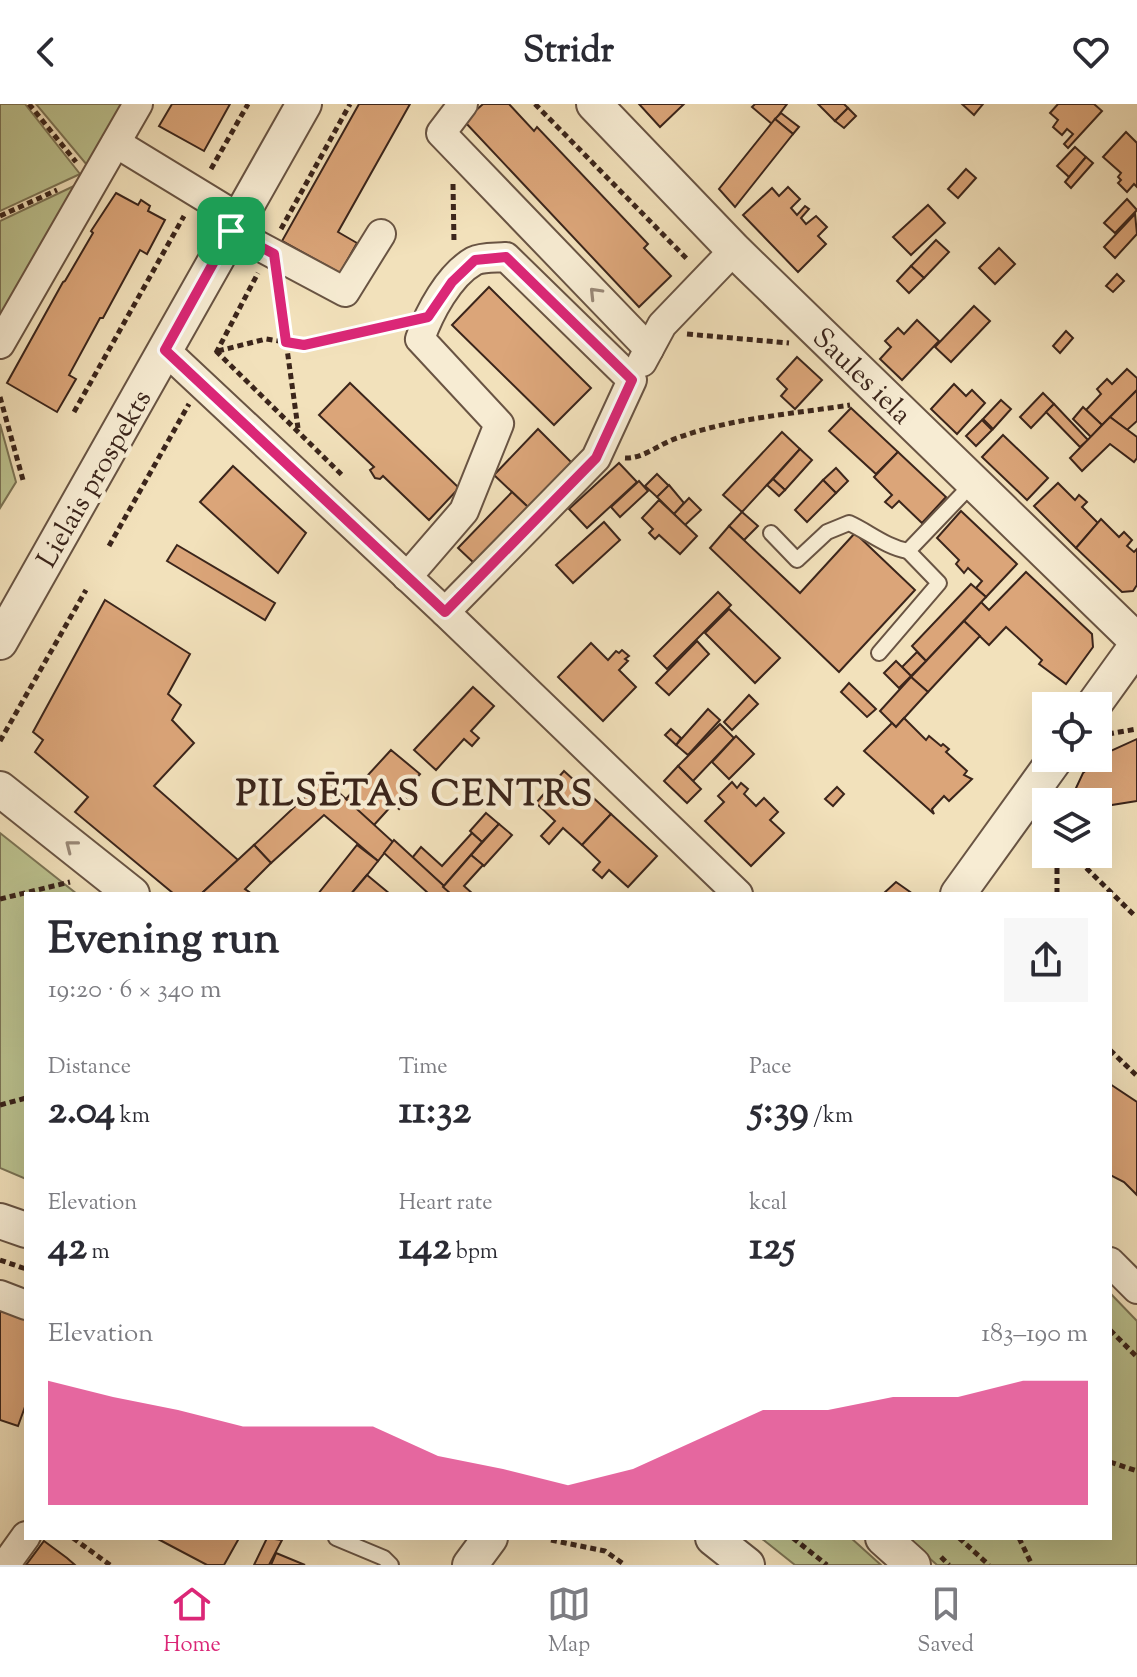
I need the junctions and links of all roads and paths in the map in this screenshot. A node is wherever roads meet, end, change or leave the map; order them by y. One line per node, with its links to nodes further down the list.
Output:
1 (29, 104): 10 (path)
2 (138, 104): 8 (street)
3 (248, 104): 11 (path)
4 (304, 104): 13 (street, Lielais prospekts)
5 (463, 104): 9 (street)
6 (535, 104): 18 (path)
7 (594, 104): 15 (street, Saules iela)
8 (116, 143): 10 (street); 11 (street)
9 (454, 147): 17 (path); 20 (street, one-way to 9)
10 (92, 178): 12 (path); 23 (street)
11 (197, 193): 13 (street); 30 (path)
12 (0, 216)
13 (235, 225): 16 (street); 24 (street, Lielais prospekts)
14 (381, 234): 16 (street)
15 (734, 250): 18 (street); 34 (street, Saules iela)
16 (274, 254): 21 (path)
17 (456, 278): 19 (street); 26 (street)
18 (706, 279): 20 (street)
19 (428, 317): 21 (path); 38 (street)
20 (654, 340): 22 (path); 26 (street)
21 (286, 342): 25 (path); 31 (path)
22 (791, 343)
23 (0, 344)
24 (165, 350): 38 (street); 41 (street, Lielais prospekts)
25 (216, 351)
26 (632, 380): 32 (street)
27 (0, 397): 33 (path)
28 (190, 402): 36 (path)
29 (855, 404): 32 (path)
30 (74, 412)
31 (298, 429)
32 (597, 455): 40 (street)
33 (23, 480)
34 (974, 482): 37 (lane); 42 (street, Saules iela)
35 (771, 533): 37 (lane)
36 (109, 546)
37 (908, 551): 43 (lane)
38 (407, 577): 40 (street)
39 (86, 590): 47 (path)
40 (445, 612): 55 (street)
41 (0, 642)
42 (1137, 643): 44 (street)
43 (879, 653)
44 (1112, 695)
45 (1112, 723): 46 (path)
46 (1137, 729)
47 (0, 741)
48 (1046, 772): 56 (street)
49 (0, 789): 54 (street, one-way to 49)
50 (1057, 868): 57 (path)
51 (1086, 868): 58 (path)
52 (83, 879): 53 (path)
53 (29, 892)
54 (129, 892)
55 (736, 892)
56 (959, 892)
57 (1057, 892)
58 (1111, 892)
59 (24, 893): 61 (path)
60 (1112, 893): 62 (path)
61 (0, 899)
62 (1136, 917)
63 (1112, 1052): 64 (path)
64 (1137, 1076)
65 (24, 1099): 66 (path)
66 (0, 1105)
67 (0, 1221): 68 (street)
68 (24, 1229)
69 (0, 1260): 70 (path)
70 (24, 1268)
71 (0, 1295): 72 (street)
72 (24, 1304)
73 (1112, 1332): 74 (path)
74 (1137, 1357)
75 (1112, 1463): 76 (path)
76 (1137, 1471)
77 (24, 1539): 87 (street)
78 (76, 1540): 88 (path)
79 (341, 1540): 89 (lane)
80 (489, 1540): 90 (street)
81 (551, 1540): 91 (path)
82 (716, 1540): 92 (street)
83 (796, 1540): 93 (path)
84 (885, 1540): 94 (street)
85 (961, 1540): 95 (path)
86 (1020, 1540): 96 (path)
87 (0, 1564)
88 (110, 1565)
89 (391, 1565)
90 (470, 1565)
91 (625, 1565)
92 (747, 1565)
93 (827, 1565)
94 (913, 1565)
95 (989, 1565)
96 (1032, 1565)

